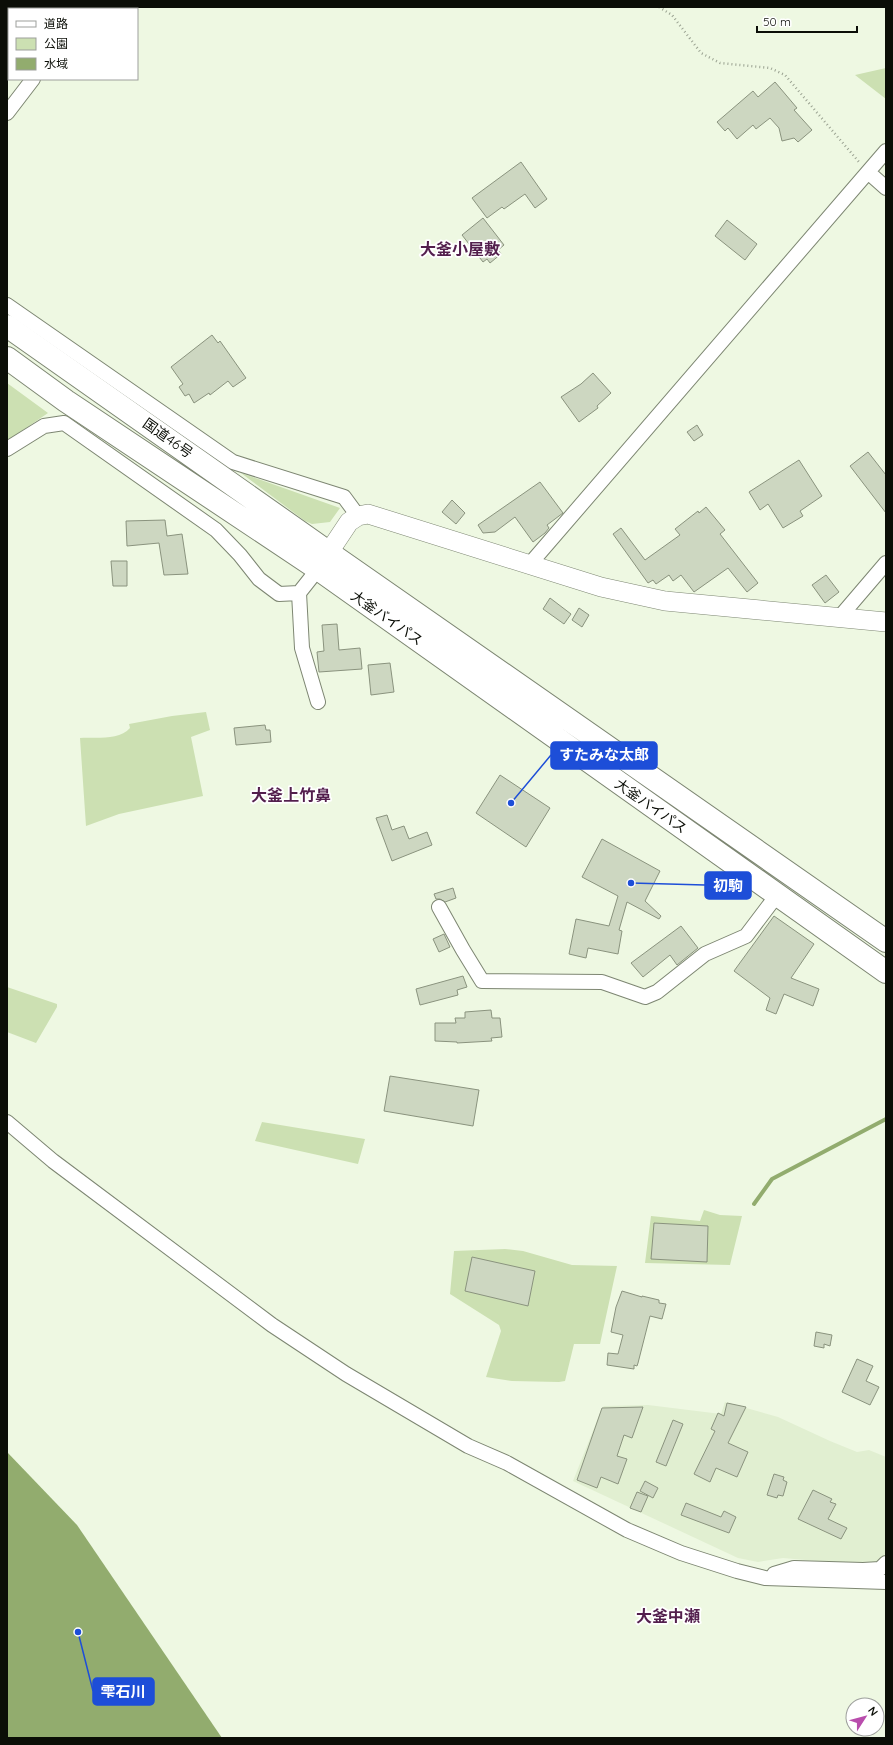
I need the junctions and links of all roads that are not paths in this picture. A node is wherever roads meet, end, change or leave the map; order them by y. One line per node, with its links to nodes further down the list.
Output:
1 (32, 80): 2 (street)
2 (7, 113)
3 (886, 151): 4 (street)
4 (868, 172): 5 (street); 13 (street)
5 (886, 188)
6 (7, 305): 10 (street)
7 (7, 326): 11 (highway, 国道46号)
8 (7, 358): 11 (highway, 国道46号)
9 (7, 449): 14 (street)
10 (358, 516): 11 (street); 13 (street)
11 (323, 560): 14 (street); 18 (highway, 大釜バイパス); 20 (highway, 大釜バイパス)
12 (886, 563): 15 (street)
13 (530, 564): 15 (street)
14 (299, 593): 17 (street)
15 (839, 618): 16 (street)
16 (886, 622)
17 (318, 702)
18 (777, 895): 19 (street); 21 (highway, 大釜バイパス)
19 (439, 907)
20 (886, 941)
21 (886, 972)
22 (7, 1122): 24 (street)
23 (886, 1563): 24 (street)
24 (764, 1578): 25 (street)
25 (886, 1582)

